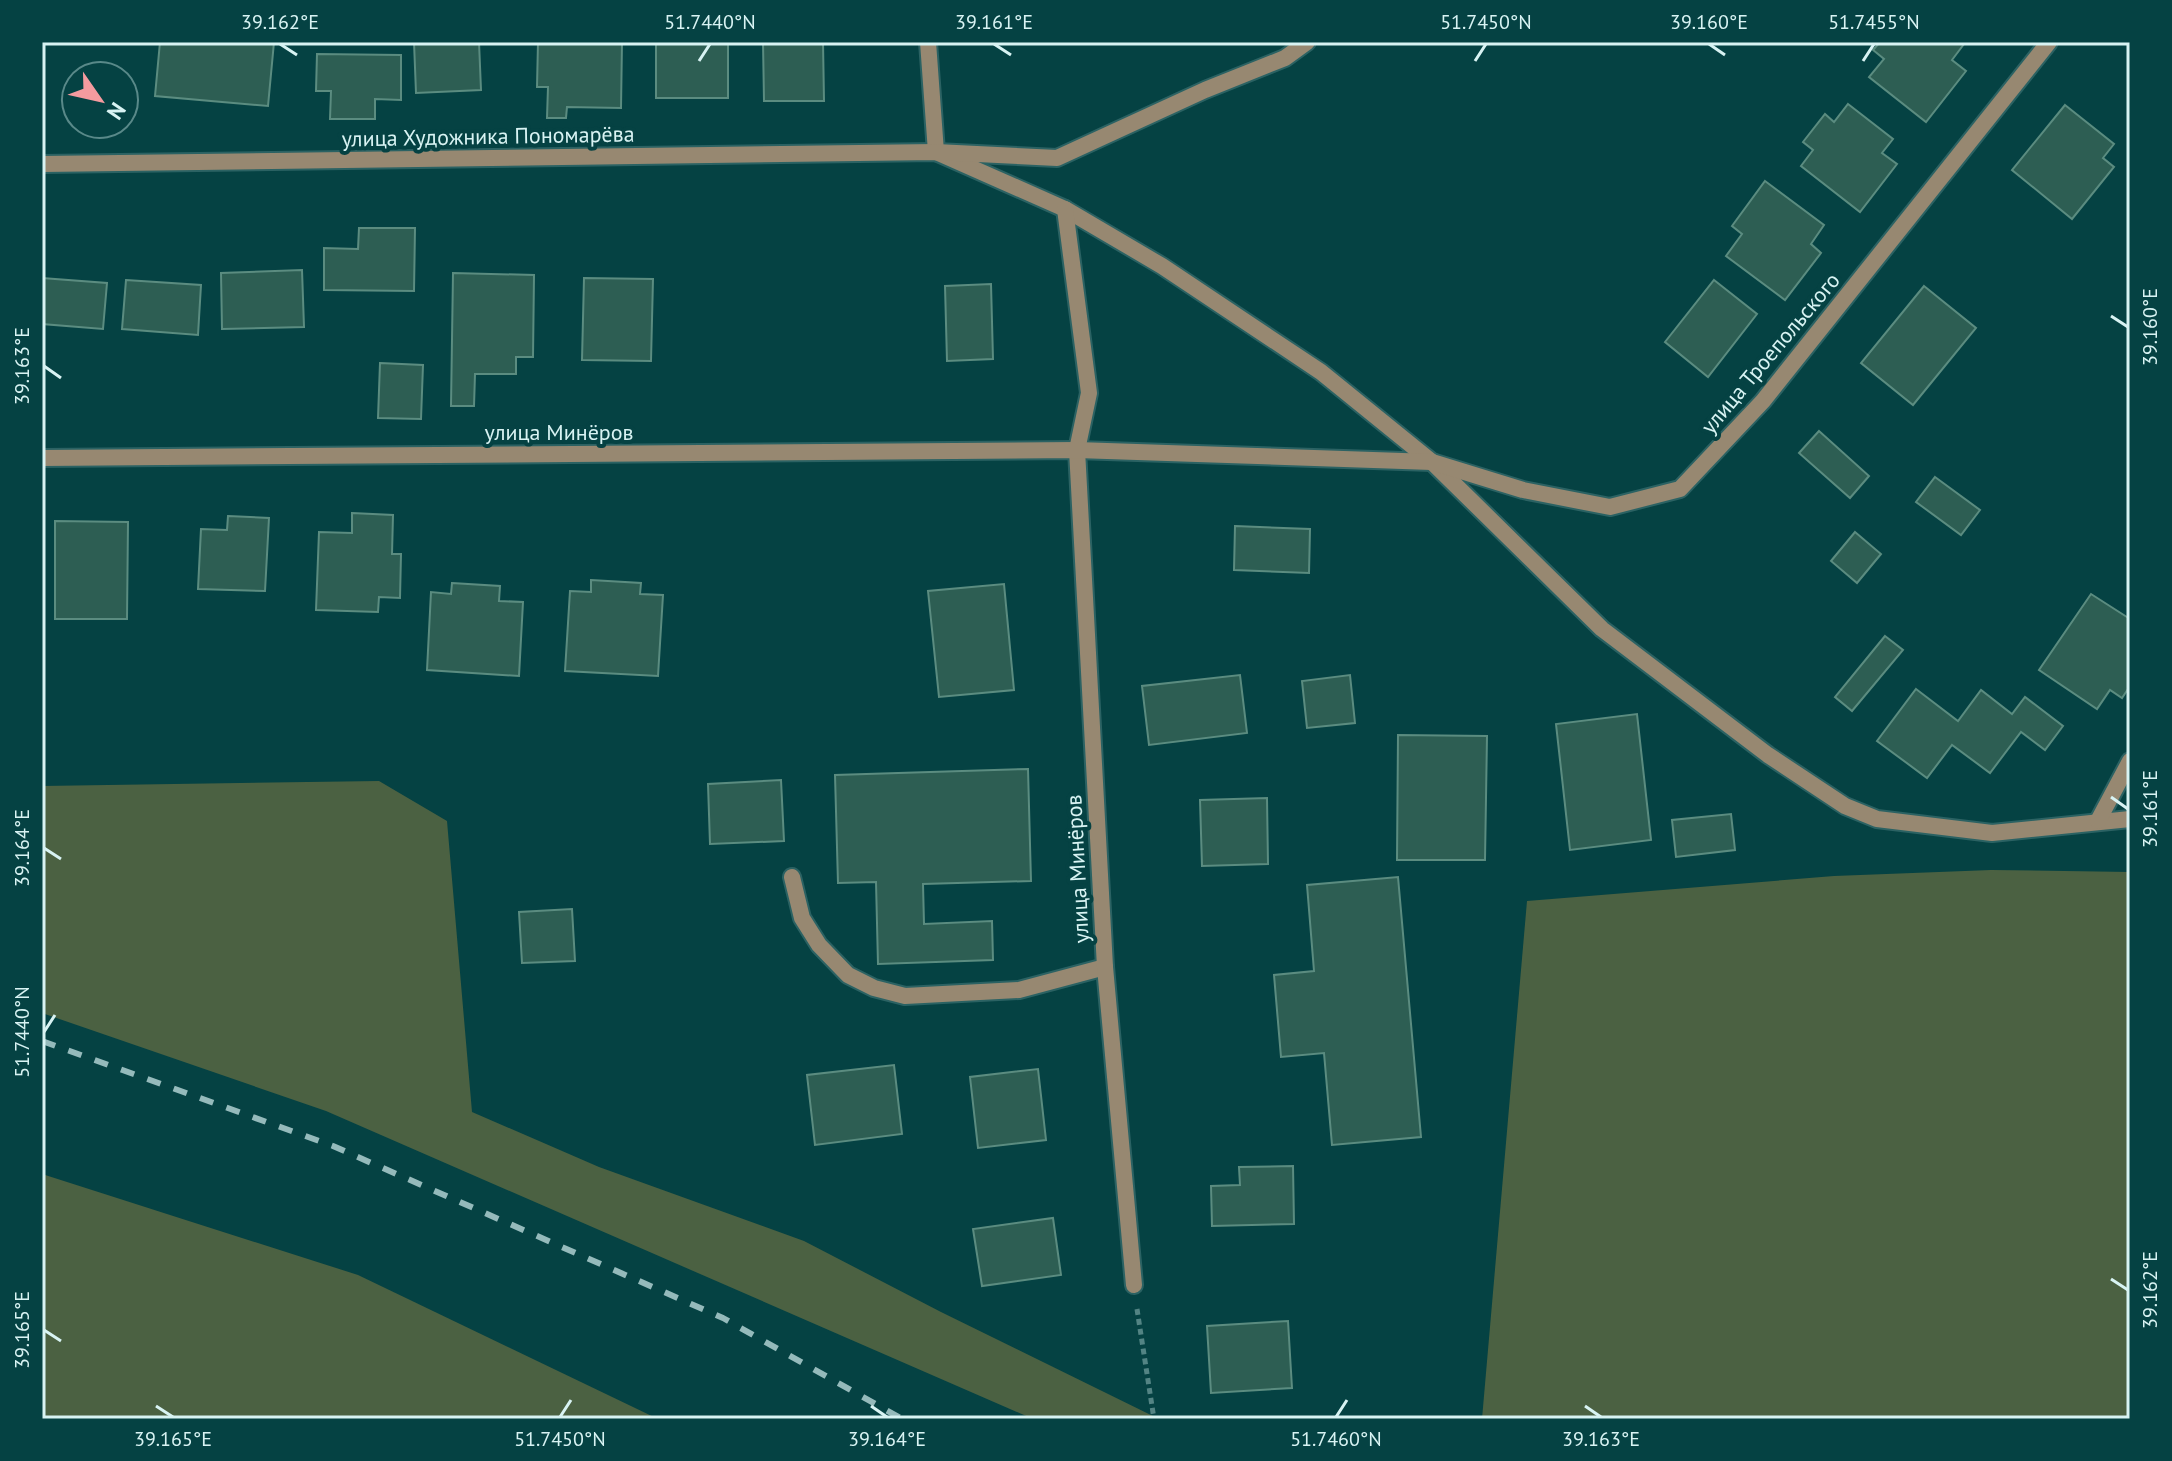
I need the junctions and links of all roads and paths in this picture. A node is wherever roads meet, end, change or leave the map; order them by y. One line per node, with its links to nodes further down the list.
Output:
1 (928, 42): 4 (street)
2 (1307, 42): 4 (street, улица Художника Пономарёва)
3 (2049, 42): 9 (street, улица Троепольского)
4 (936, 152): 5 (street, улица Художника Пономарёва); 6 (street)
5 (42, 164)
6 (1065, 209): 7 (street, улица Минёров); 9 (street)
7 (1077, 450): 8 (street, улица Минёров); 9 (street); 14 (street, улица Минёров)
8 (42, 458)
9 (1432, 462): 12 (street)
10 (2130, 761): 12 (street)
11 (2130, 819): 12 (street)
12 (2098, 821)
13 (792, 877): 14 (street)
14 (1105, 967): 15 (street, улица Минёров)
15 (1134, 1285): 16 (path)
16 (1154, 1419)

